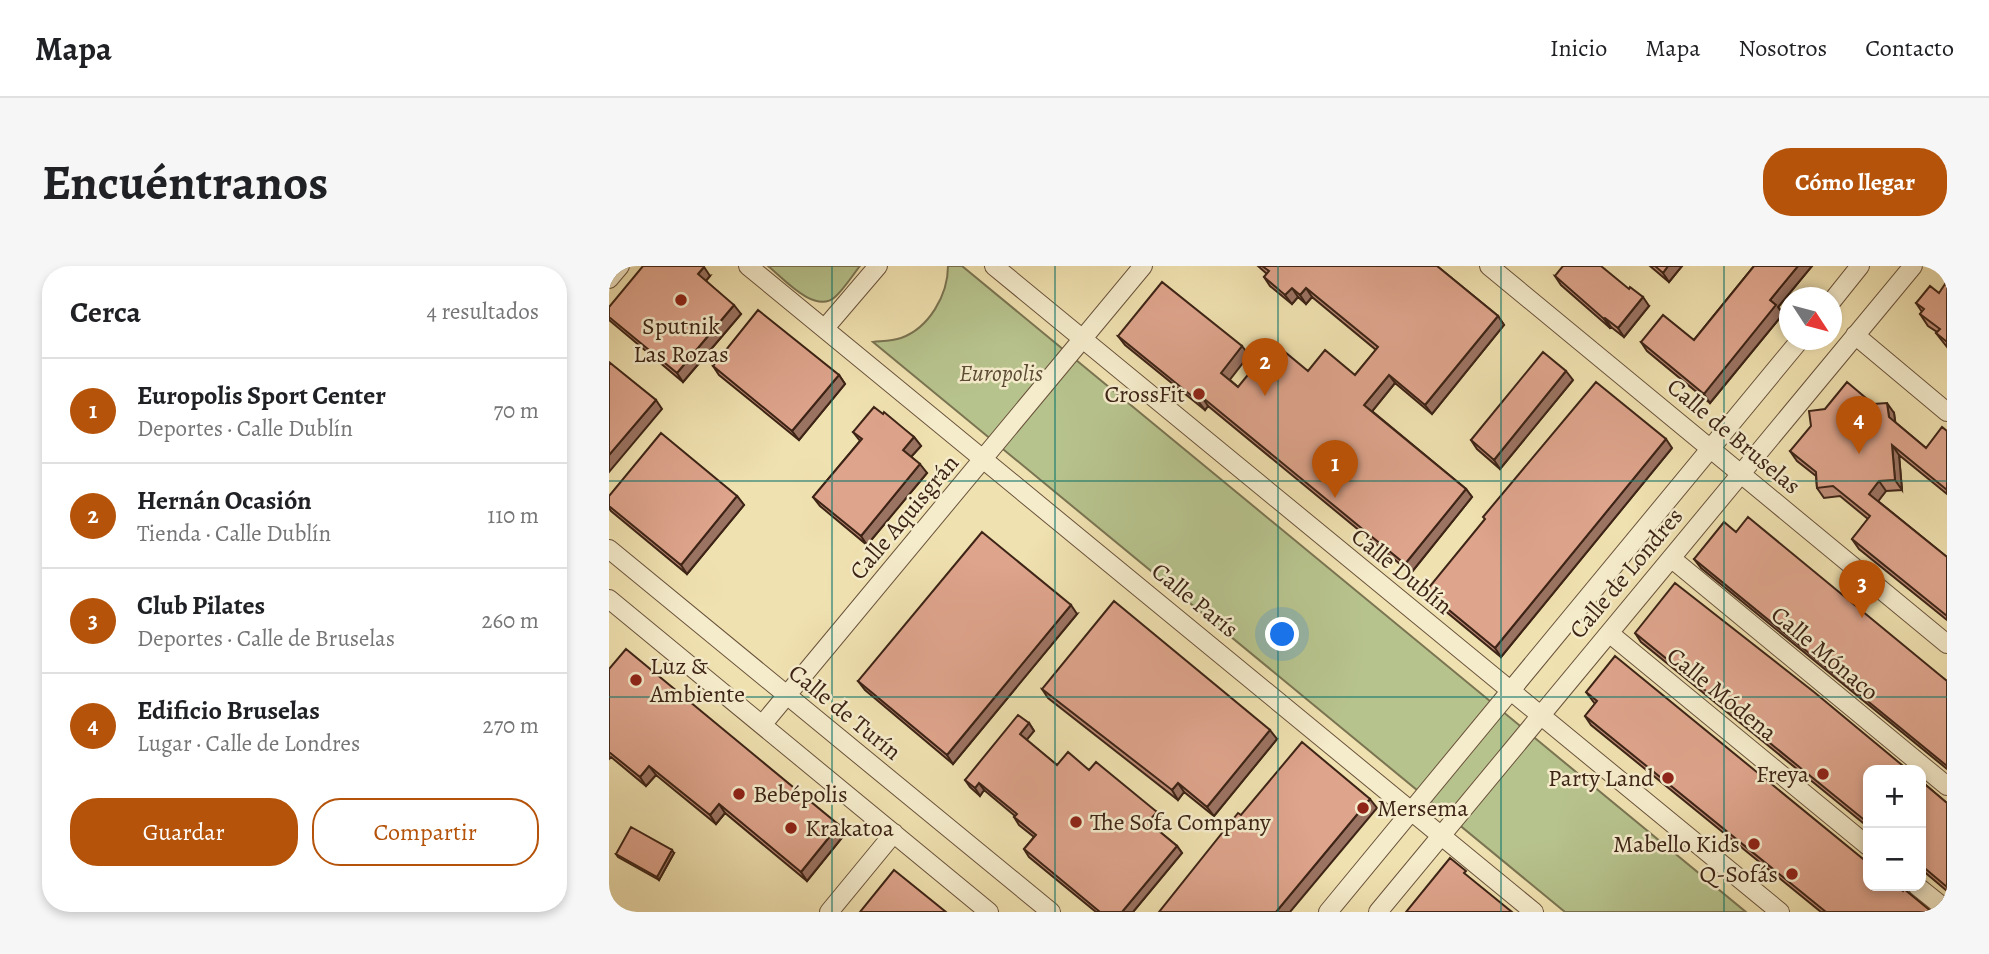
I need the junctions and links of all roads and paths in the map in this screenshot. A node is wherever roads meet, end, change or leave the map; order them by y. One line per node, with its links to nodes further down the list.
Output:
1 (620, 266): 9 (street)
2 (748, 266): 11 (street, Calle París)
3 (878, 266): 11 (street)
4 (993, 266): 13 (street, Calle Dublín)
5 (1143, 266): 13 (street, Calle Aquisgrán)
6 (1489, 266): 16 (street, Calle de Bruselas)
7 (1860, 266): 10 (street)
8 (1913, 266): 12 (street, Calle de Londres)
9 (609, 279)
10 (1842, 288)
11 (825, 328): 17 (street, Calle París)
12 (1855, 335): 15 (street); 18 (street, Calle de Londres)
13 (1083, 340): 17 (street, Calle Aquisgrán); 24 (street, Calle Dublín)
14 (1792, 350): 16 (street, Calle de Londres)
15 (1947, 412)
16 (1710, 449): 18 (street, Calle de Bruselas); 24 (street, Calle de Londres)
17 (983, 460): 25 (street, Calle Aquisgrán); 29 (street, Calle París)
18 (1741, 474): 20 (street, Calle de Londres); 23 (street, Calle de Bruselas)
19 (609, 549): 25 (street, Calle de Turín)
20 (1671, 558): 22 (street, Calle de Londres); 28 (street, Calle Mónaco)
21 (609, 599): 27 (street)
22 (1609, 633): 26 (street, Calle de Londres); 32 (street, Calle Módena)
23 (1947, 644)
24 (1510, 691): 26 (street, Calle Dublín); 29 (street, Calle de Londres)
25 (787, 695): 27 (street, Calle Aquisgrán); 37 (street, Calle de Turín)
26 (1540, 716): 31 (street, Calle de Londres); 41 (street, Calle Dublín)
27 (762, 725): 30 (street)
28 (1947, 786)
29 (1411, 811): 31 (street, Calle París); 38 (street, Calle de Londres)
30 (894, 834): 35 (street); 36 (street)
31 (1441, 835): 39 (street, Calle de Londres); 40 (street, Calle París)
32 (1863, 842)
33 (1923, 891): 34 (street)
34 (1947, 910)
35 (829, 912)
36 (989, 912)
37 (1051, 912)
38 (1328, 912)
39 (1378, 912)
40 (1534, 912)
41 (1780, 912)

